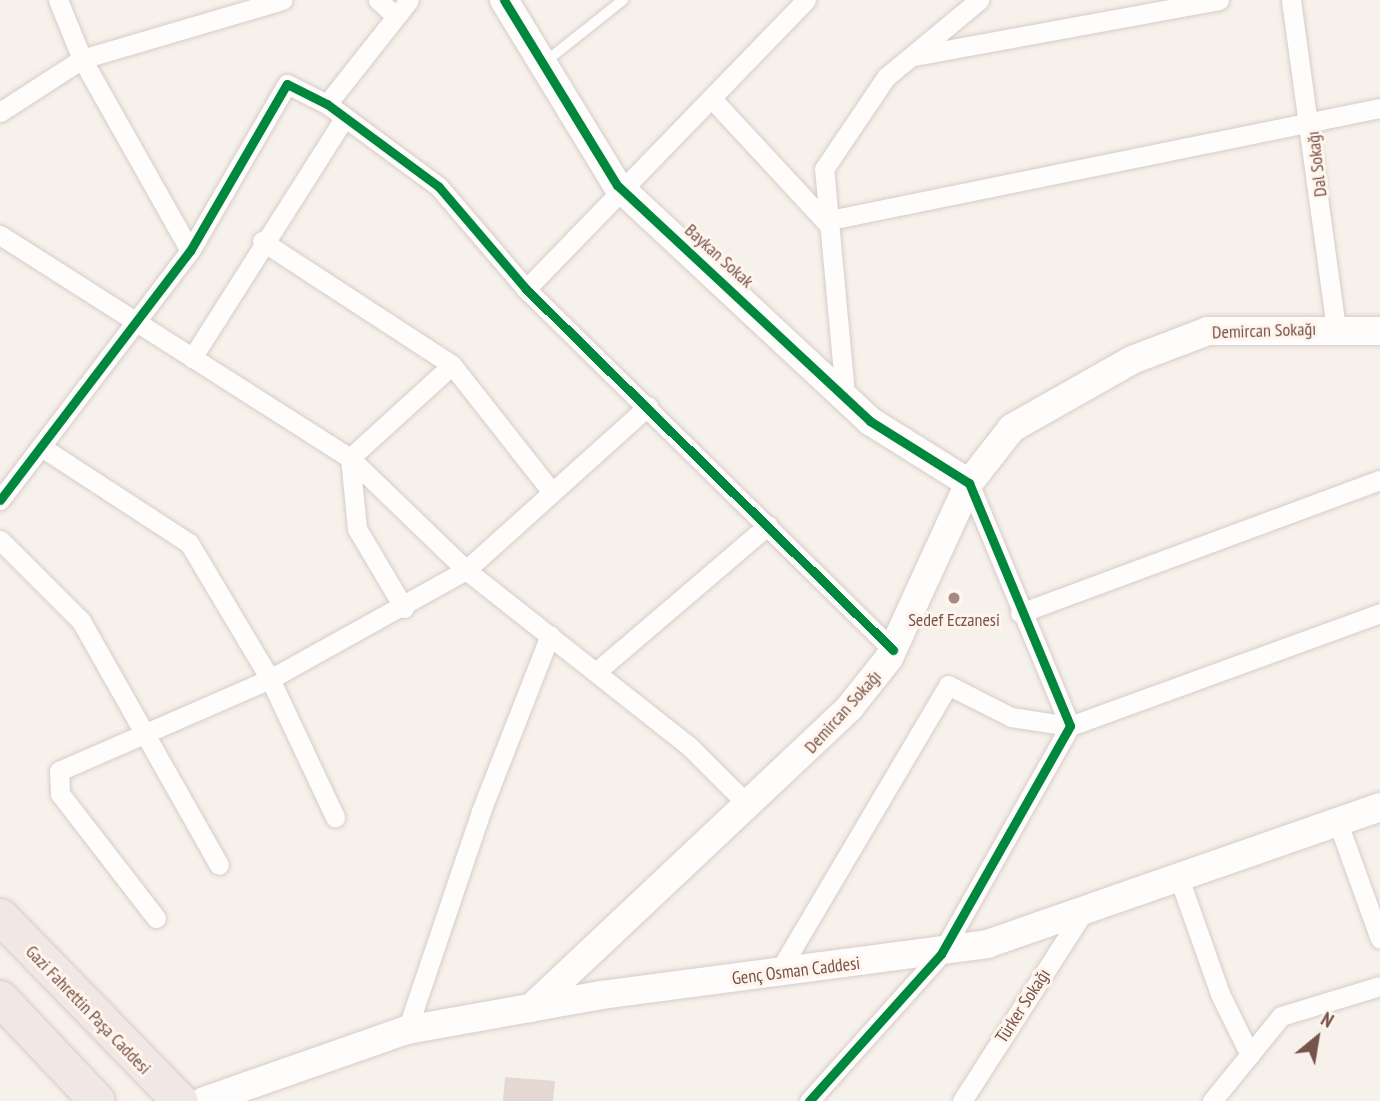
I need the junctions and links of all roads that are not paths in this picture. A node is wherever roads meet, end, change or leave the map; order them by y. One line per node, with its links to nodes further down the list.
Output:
1 (58, 0): 13 (street)
2 (284, 0): 13 (street)
3 (378, 0): 11 (street)
4 (409, 0): 11 (street)
5 (504, 0): 14 (street, Baykan Sokak)
6 (624, 0): 14 (lane)
7 (806, 0): 15 (street)
8 (979, 0): 12 (street)
9 (1219, 0): 12 (street)
10 (1291, 0): 20 (street, Dal Sokağı)
11 (396, 16): 16 (street)
12 (910, 57): 22 (street)
13 (82, 59): 18 (street); 25 (street)
14 (542, 65): 21 (street, Baykan Sokak)
15 (713, 100): 21 (street); 22 (street)
16 (327, 104): 19 (street); 25 (street)
17 (1380, 108): 20 (street)
18 (0, 112)
19 (345, 117): 24 (street); 26 (street)
20 (1312, 121): 22 (street); 28 (street, Dal Sokağı)
21 (625, 192): 26 (street); 32 (street, Baykan Sokak)
22 (825, 221): 32 (street)
23 (0, 235): 27 (street)
24 (262, 241): 30 (street); 31 (street)
25 (190, 251): 27 (street)
26 (526, 289): 33 (street)
27 (132, 320): 30 (street); 34 (street)
28 (1336, 330): 29 (street, Demircan Sokağı); 37 (street, Demircan Sokağı)
29 (1380, 331)
30 (192, 358): 35 (street)
31 (452, 365): 35 (street); 38 (street)
32 (845, 394): 37 (street, Baykan Sokak)
33 (648, 406): 38 (street); 40 (street)
34 (43, 448): 39 (street); 49 (street)
35 (350, 458): 42 (street); 43 (street)
36 (1380, 480): 44 (street)
37 (969, 483): 44 (street); 47 (street, Demircan Sokağı)
38 (552, 492): 42 (street)
39 (0, 500)
40 (768, 525): 47 (street); 48 (street)
41 (0, 540): 51 (street)
42 (466, 570): 43 (street); 46 (street)
43 (404, 607): 49 (street)
44 (1020, 612): 50 (street)
45 (1380, 613): 50 (street)
46 (550, 635): 48 (street); 67 (street)
47 (893, 650): 52 (street, Demircan Sokağı)
48 (596, 672): 52 (street)
49 (270, 680): 51 (street); 54 (street)
50 (1070, 726): 62 (street); 63 (street)
51 (148, 733): 56 (street); 60 (street)
52 (750, 807): 66 (street, Demircan Sokağı)
53 (1380, 807): 55 (street, Genç Osman Caddesi)
54 (335, 817)
55 (1338, 823): 57 (street, Genç Osman Caddesi); 61 (street)
56 (219, 865)
57 (1179, 878): 58 (street, Genç Osman Caddesi); 68 (street)
58 (1084, 911): 62 (street, Genç Osman Caddesi); 73 (street, Türker Sokağı)
59 (0, 916): 70 (highway, Gazi Fahrettin Paşa Caddesi)
60 (156, 918)
61 (1380, 939)
62 (941, 954): 63 (street, Genç Osman Caddesi); 72 (street)
63 (778, 973): 66 (street, Genç Osman Caddesi)
64 (1380, 986): 68 (street)
65 (0, 998): 69 (highway)
66 (531, 1008): 67 (street, Genç Osman Caddesi)
67 (407, 1030): 71 (street, Genç Osman Caddesi)
68 (1250, 1055): 74 (street)
69 (97, 1101)
70 (180, 1101)
71 (204, 1101)
72 (809, 1101)
73 (962, 1101)
74 (1212, 1101)

